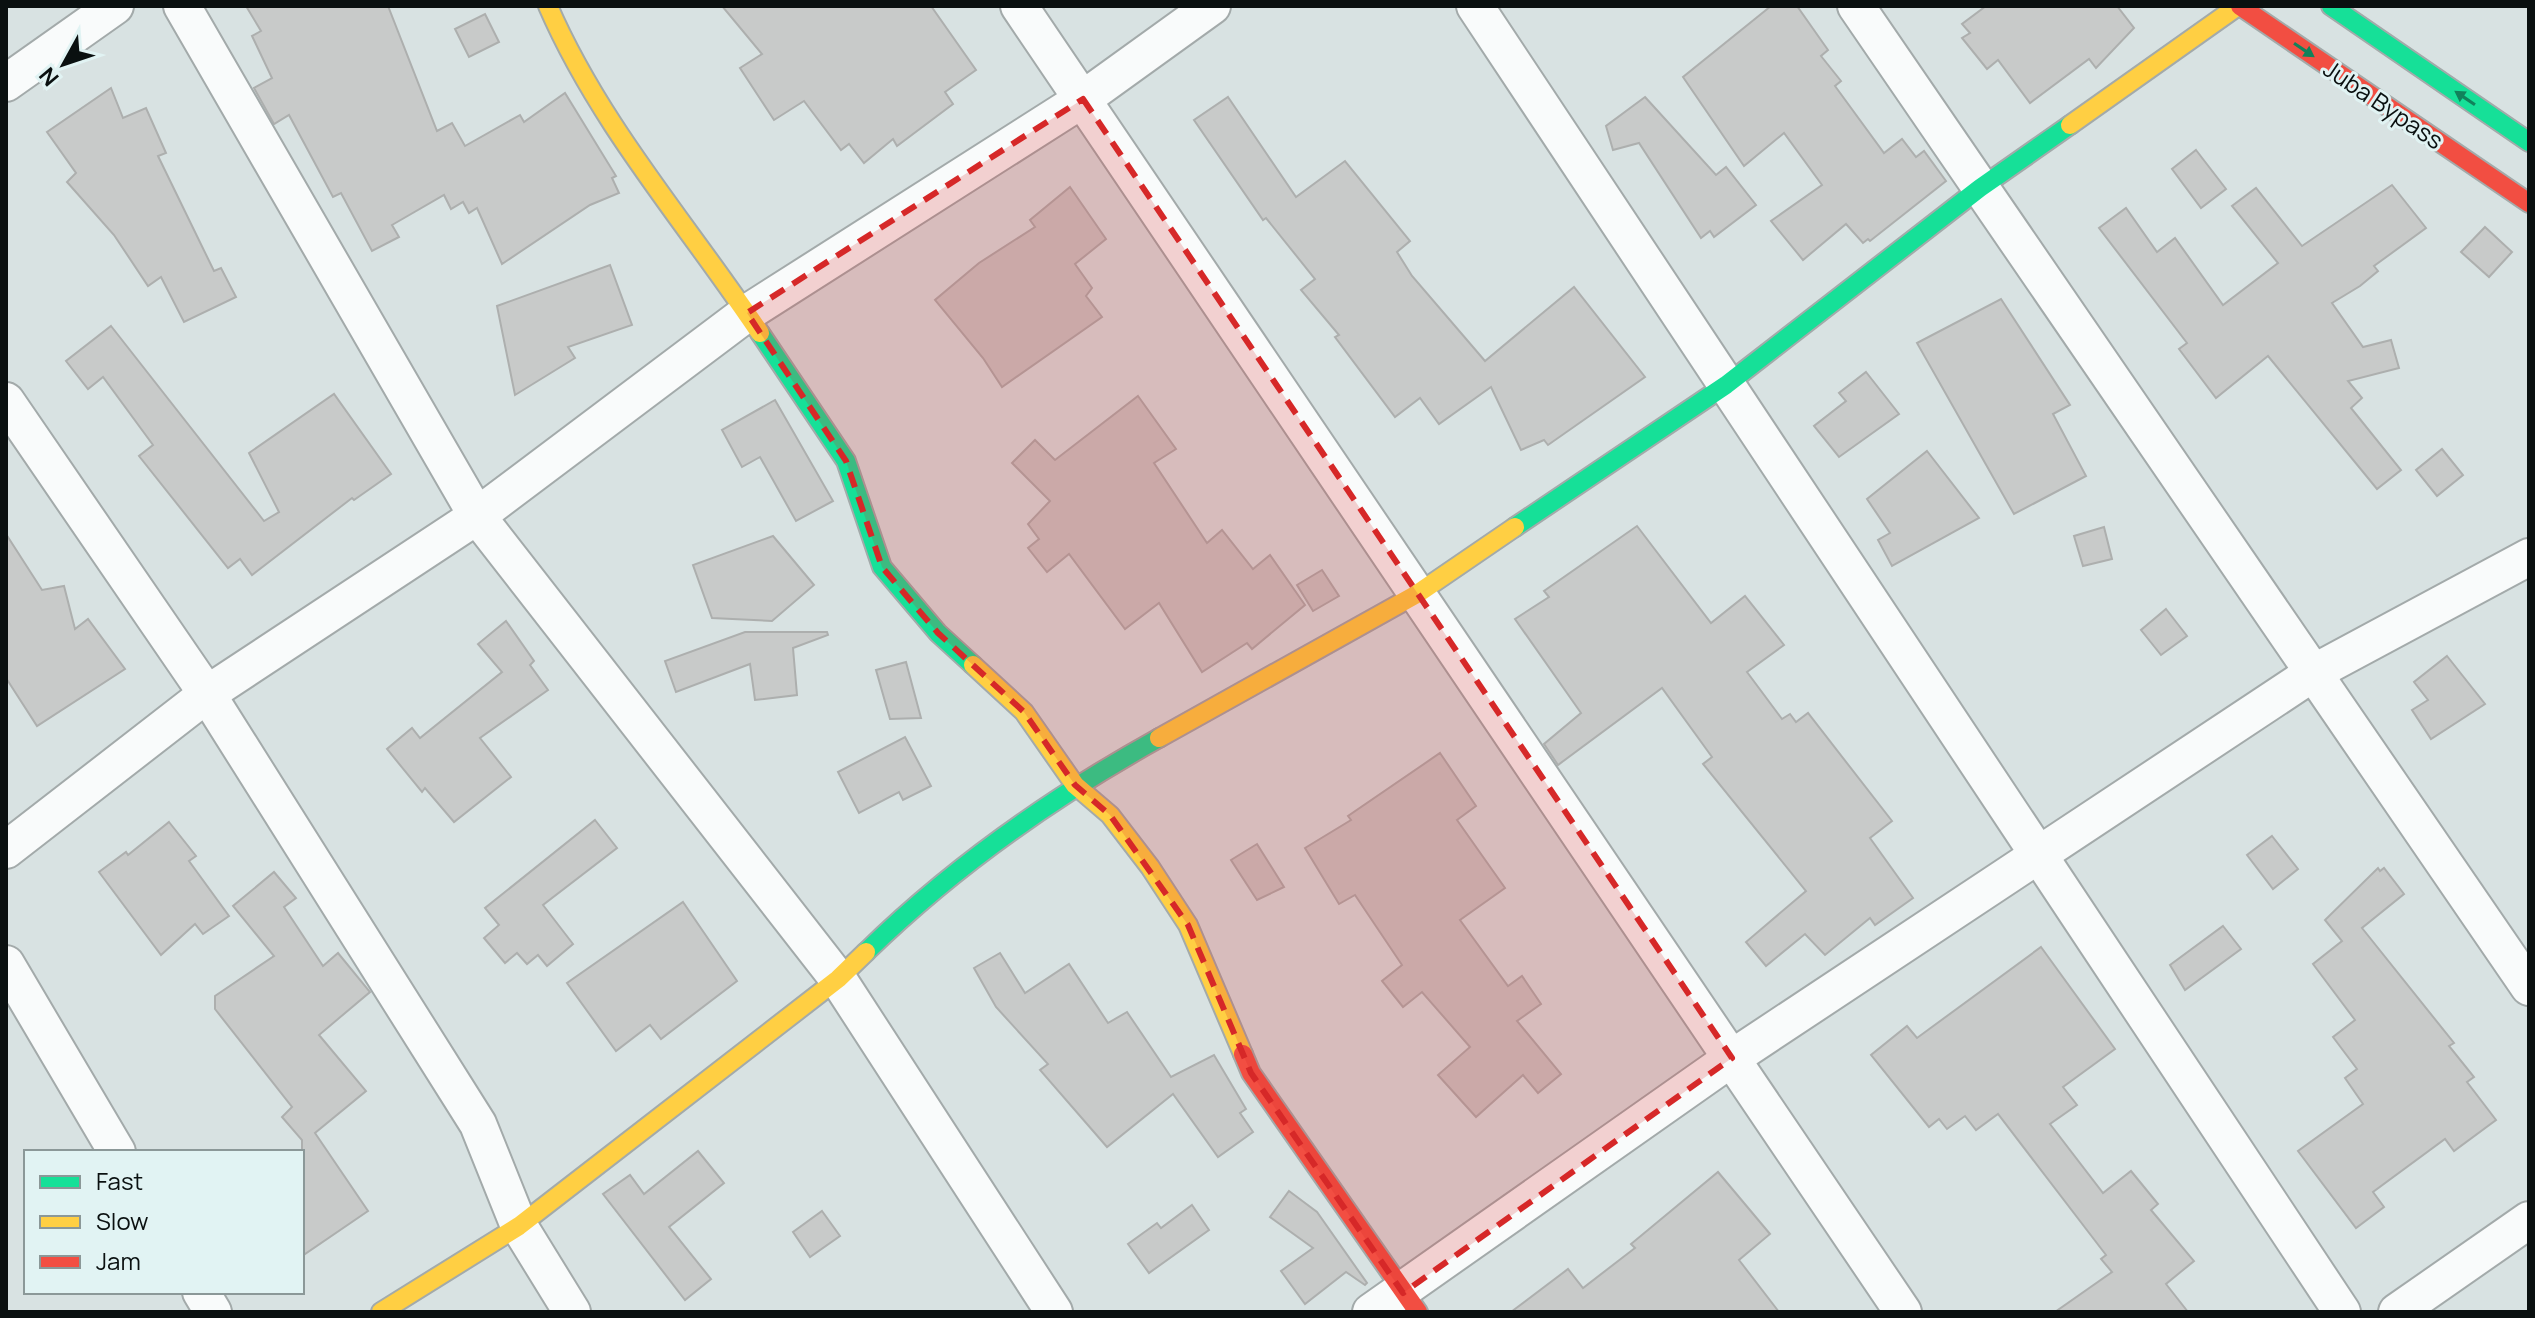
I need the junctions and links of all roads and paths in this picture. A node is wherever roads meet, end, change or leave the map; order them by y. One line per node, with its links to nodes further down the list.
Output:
1 (115, 6): 10 (street)
2 (182, 6): 18 (street)
3 (548, 6): 15 (street)
4 (1019, 6): 11 (street)
5 (1212, 6): 11 (street)
6 (1475, 6): 16 (street)
7 (1856, 6): 13 (street)
8 (2239, 6): 13 (street); 14 (street, Juba Bypass, one-way to 14)
9 (2331, 6): 12 (street, one-way to 9)
10 (6, 83)
11 (1083, 99): 15 (street); 20 (street)
12 (2529, 142)
13 (1980, 188): 16 (street); 21 (street)
14 (2529, 203)
15 (747, 313): 18 (street); 23 (street)
16 (1726, 385): 20 (street); 25 (street)
17 (6, 401): 22 (street)
18 (477, 516): 22 (street); 27 (street)
19 (2529, 557): 21 (street)
20 (1417, 594): 23 (street); 29 (street)
21 (2313, 673): 25 (street); 28 (street)
22 (207, 694): 24 (street); 32 (street)
23 (1075, 785): 27 (street); 34 (street)
24 (6, 850)
25 (2037, 855): 29 (street); 41 (street)
26 (6, 964): 30 (street)
27 (838, 979): 32 (street); 38 (street)
28 (2529, 987)
29 (1732, 1058): 34 (street); 40 (street)
30 (116, 1150)
31 (2529, 1220): 42 (street)
32 (519, 1226): 36 (street); 37 (street)
33 (202, 1294): 35 (street)
34 (1410, 1302): 39 (street)
35 (213, 1312)
36 (381, 1312)
37 (572, 1312)
38 (1054, 1312)
39 (1371, 1312)
40 (1903, 1312)
41 (2342, 1312)
42 (2397, 1312)

